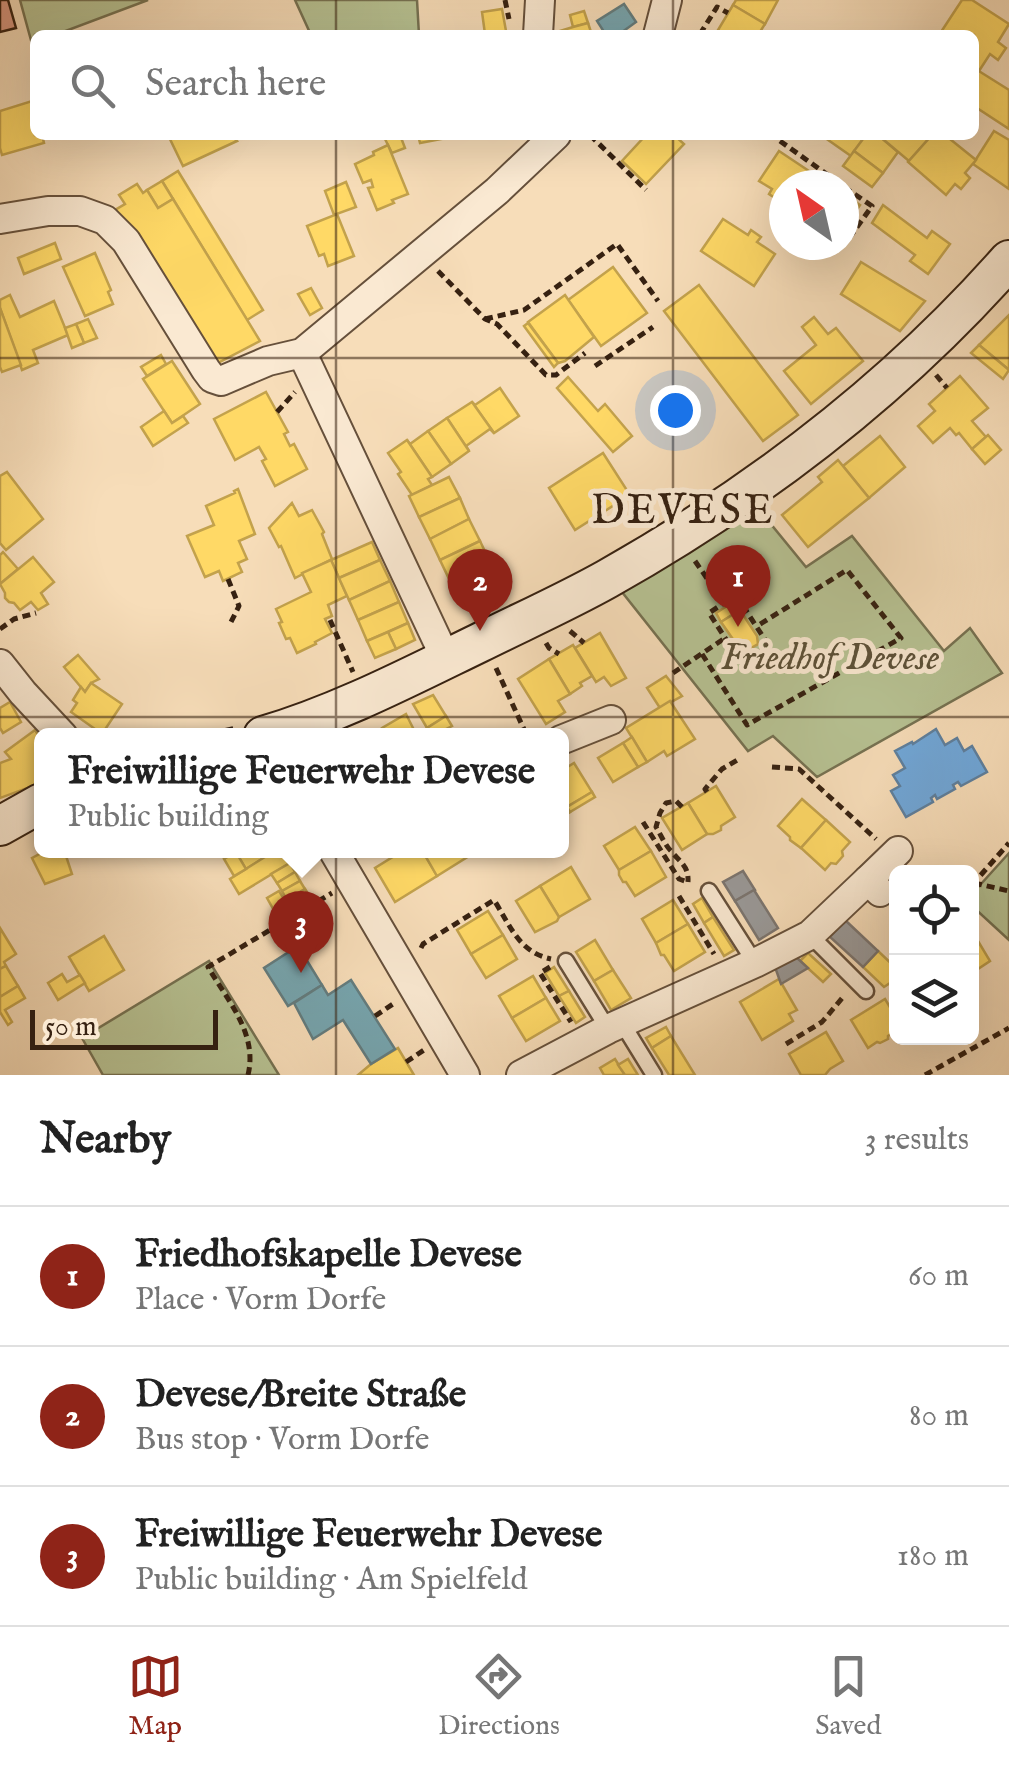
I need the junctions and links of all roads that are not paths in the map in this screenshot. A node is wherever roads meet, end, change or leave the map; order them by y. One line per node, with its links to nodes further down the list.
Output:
1 (540, 0): 3 (street)
2 (668, 0): 4 (street)
3 (538, 30)
4 (659, 30)
5 (551, 140): 8 (street)
6 (0, 219): 8 (street)
7 (1009, 260): 9 (main road)
8 (302, 353): 9 (street)
9 (446, 659): 13 (main road)
10 (0, 664): 12 (street)
11 (611, 720): 14 (street)
12 (57, 728)
13 (274, 728)
14 (569, 737)
15 (34, 807): 16 (main road)
16 (0, 826)
17 (896, 853): 20 (street)
18 (338, 858): 25 (street)
19 (709, 891): 22 (lane)
20 (810, 934): 22 (street); 23 (lane)
21 (566, 960): 24 (lane)
22 (755, 963): 24 (street)
23 (862, 986)
24 (604, 1031): 26 (street); 27 (lane)
25 (464, 1075)
26 (522, 1075)
27 (654, 1075)

